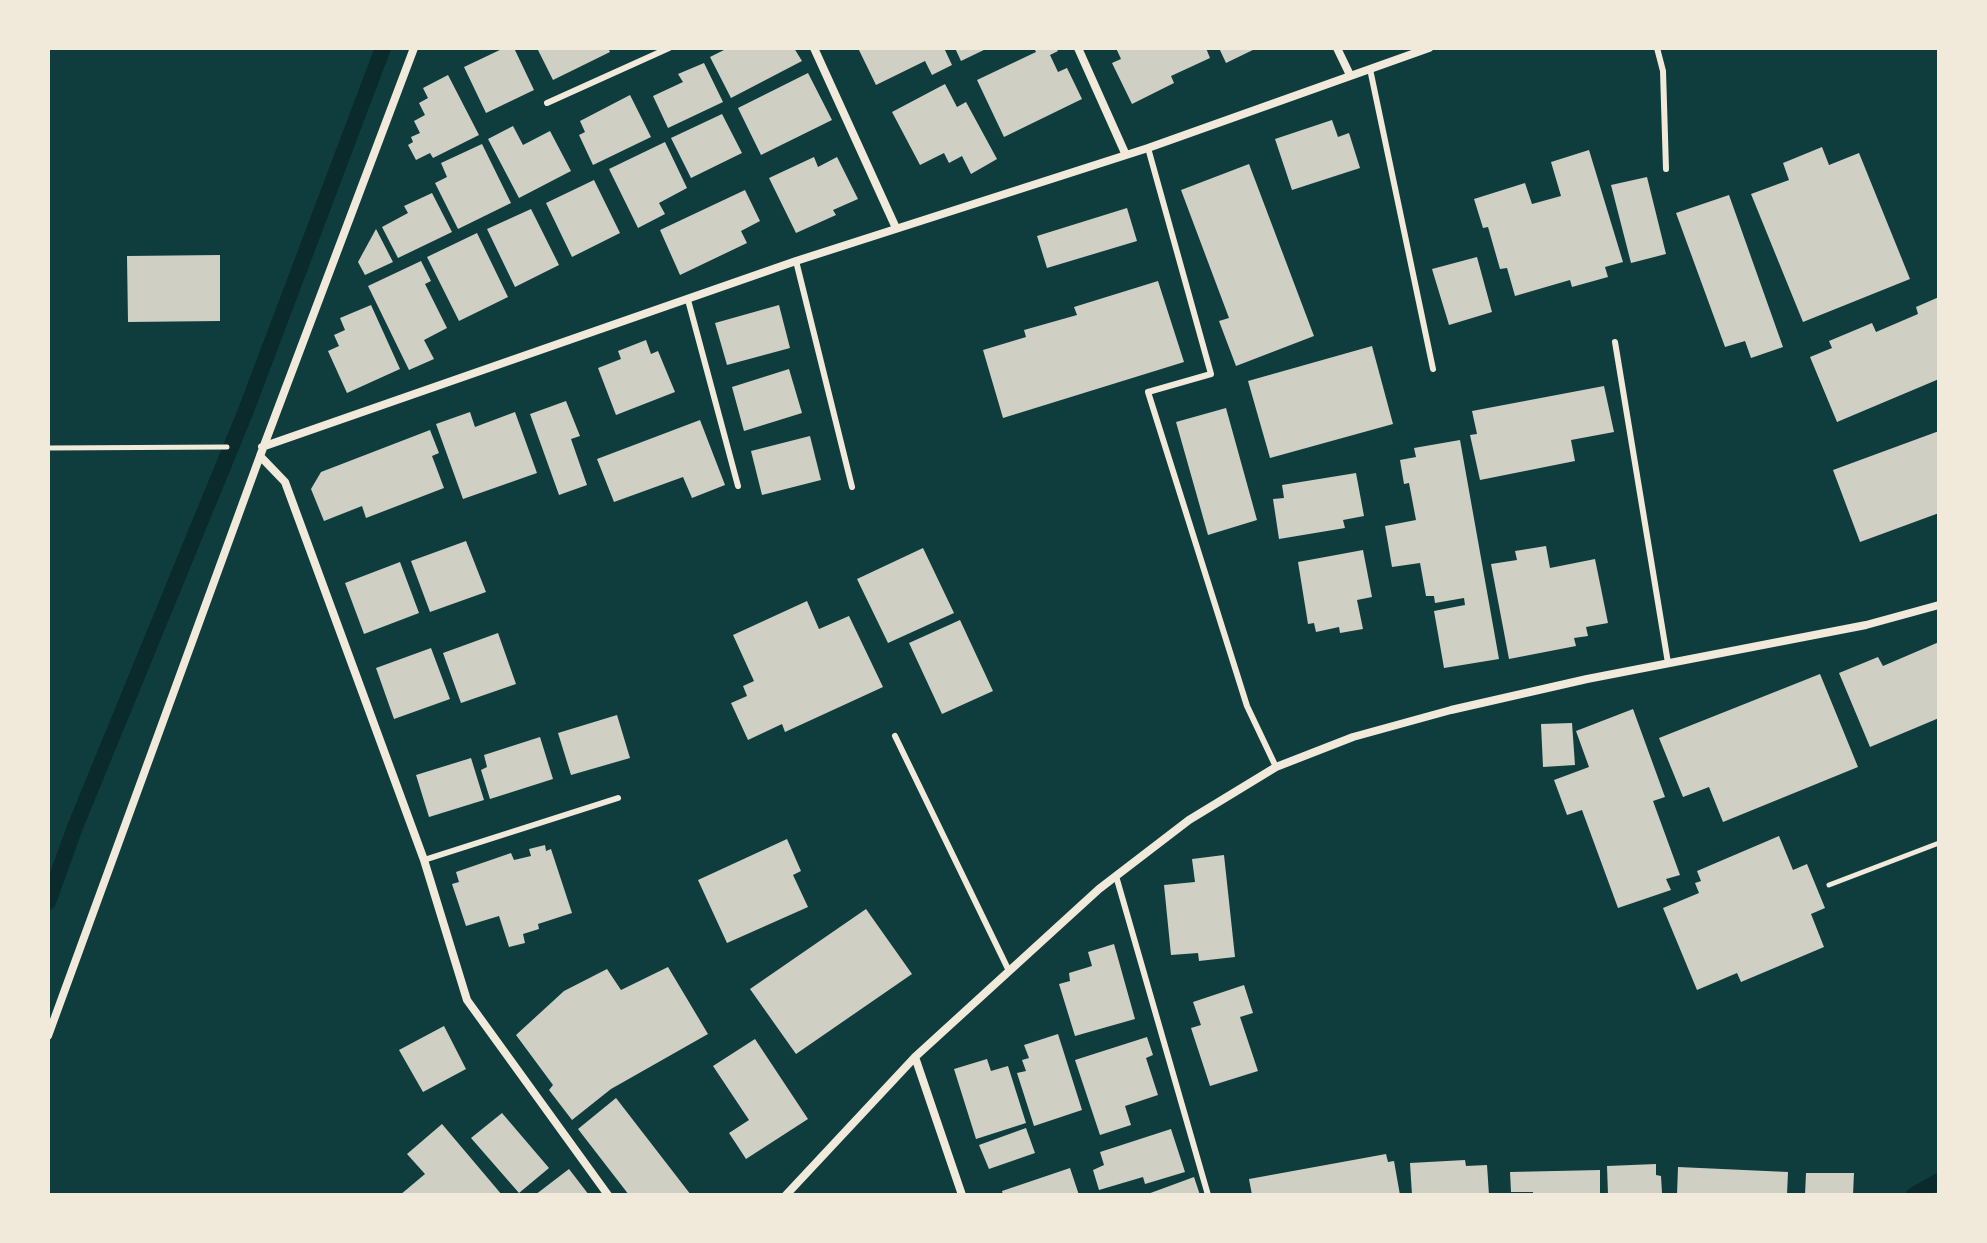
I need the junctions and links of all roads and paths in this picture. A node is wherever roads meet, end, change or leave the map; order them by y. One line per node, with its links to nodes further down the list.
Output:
1 (414, 48): 20 (street)
2 (669, 48): 10 (lane)
3 (814, 48): 14 (street)
4 (1078, 48): 12 (street)
5 (1337, 48): 9 (street)
6 (1429, 48): 8 (street)
7 (1657, 48): 13 (lane)
8 (1370, 69): 9 (street); 18 (lane)
9 (1350, 75): 11 (street)
10 (547, 103)
11 (1148, 148): 12 (street); 26 (lane)
12 (1125, 153): 14 (street)
13 (1666, 169)
14 (896, 228): 15 (street)
15 (796, 261): 16 (street); 22 (lane)
16 (688, 300): 20 (street); 21 (lane)
17 (1615, 342): 24 (lane)
18 (1433, 369)
19 (48, 448): 20 (path)
20 (261, 452): 29 (street); 33 (street)
21 (738, 486)
22 (852, 487)
23 (1939, 605): 24 (street)
24 (1668, 663): 26 (street)
25 (895, 736): 32 (lane)
26 (1276, 767): 30 (street)
27 (618, 798): 29 (lane)
28 (1939, 843): 31 (path)
29 (424, 860): 35 (street)
30 (1116, 876): 32 (street); 38 (lane)
31 (1829, 885)
32 (1009, 971): 34 (street)
33 (48, 1036)
34 (915, 1057): 36 (street); 37 (street)
35 (608, 1195)
36 (786, 1195)
37 (962, 1195)
38 (1208, 1195)

